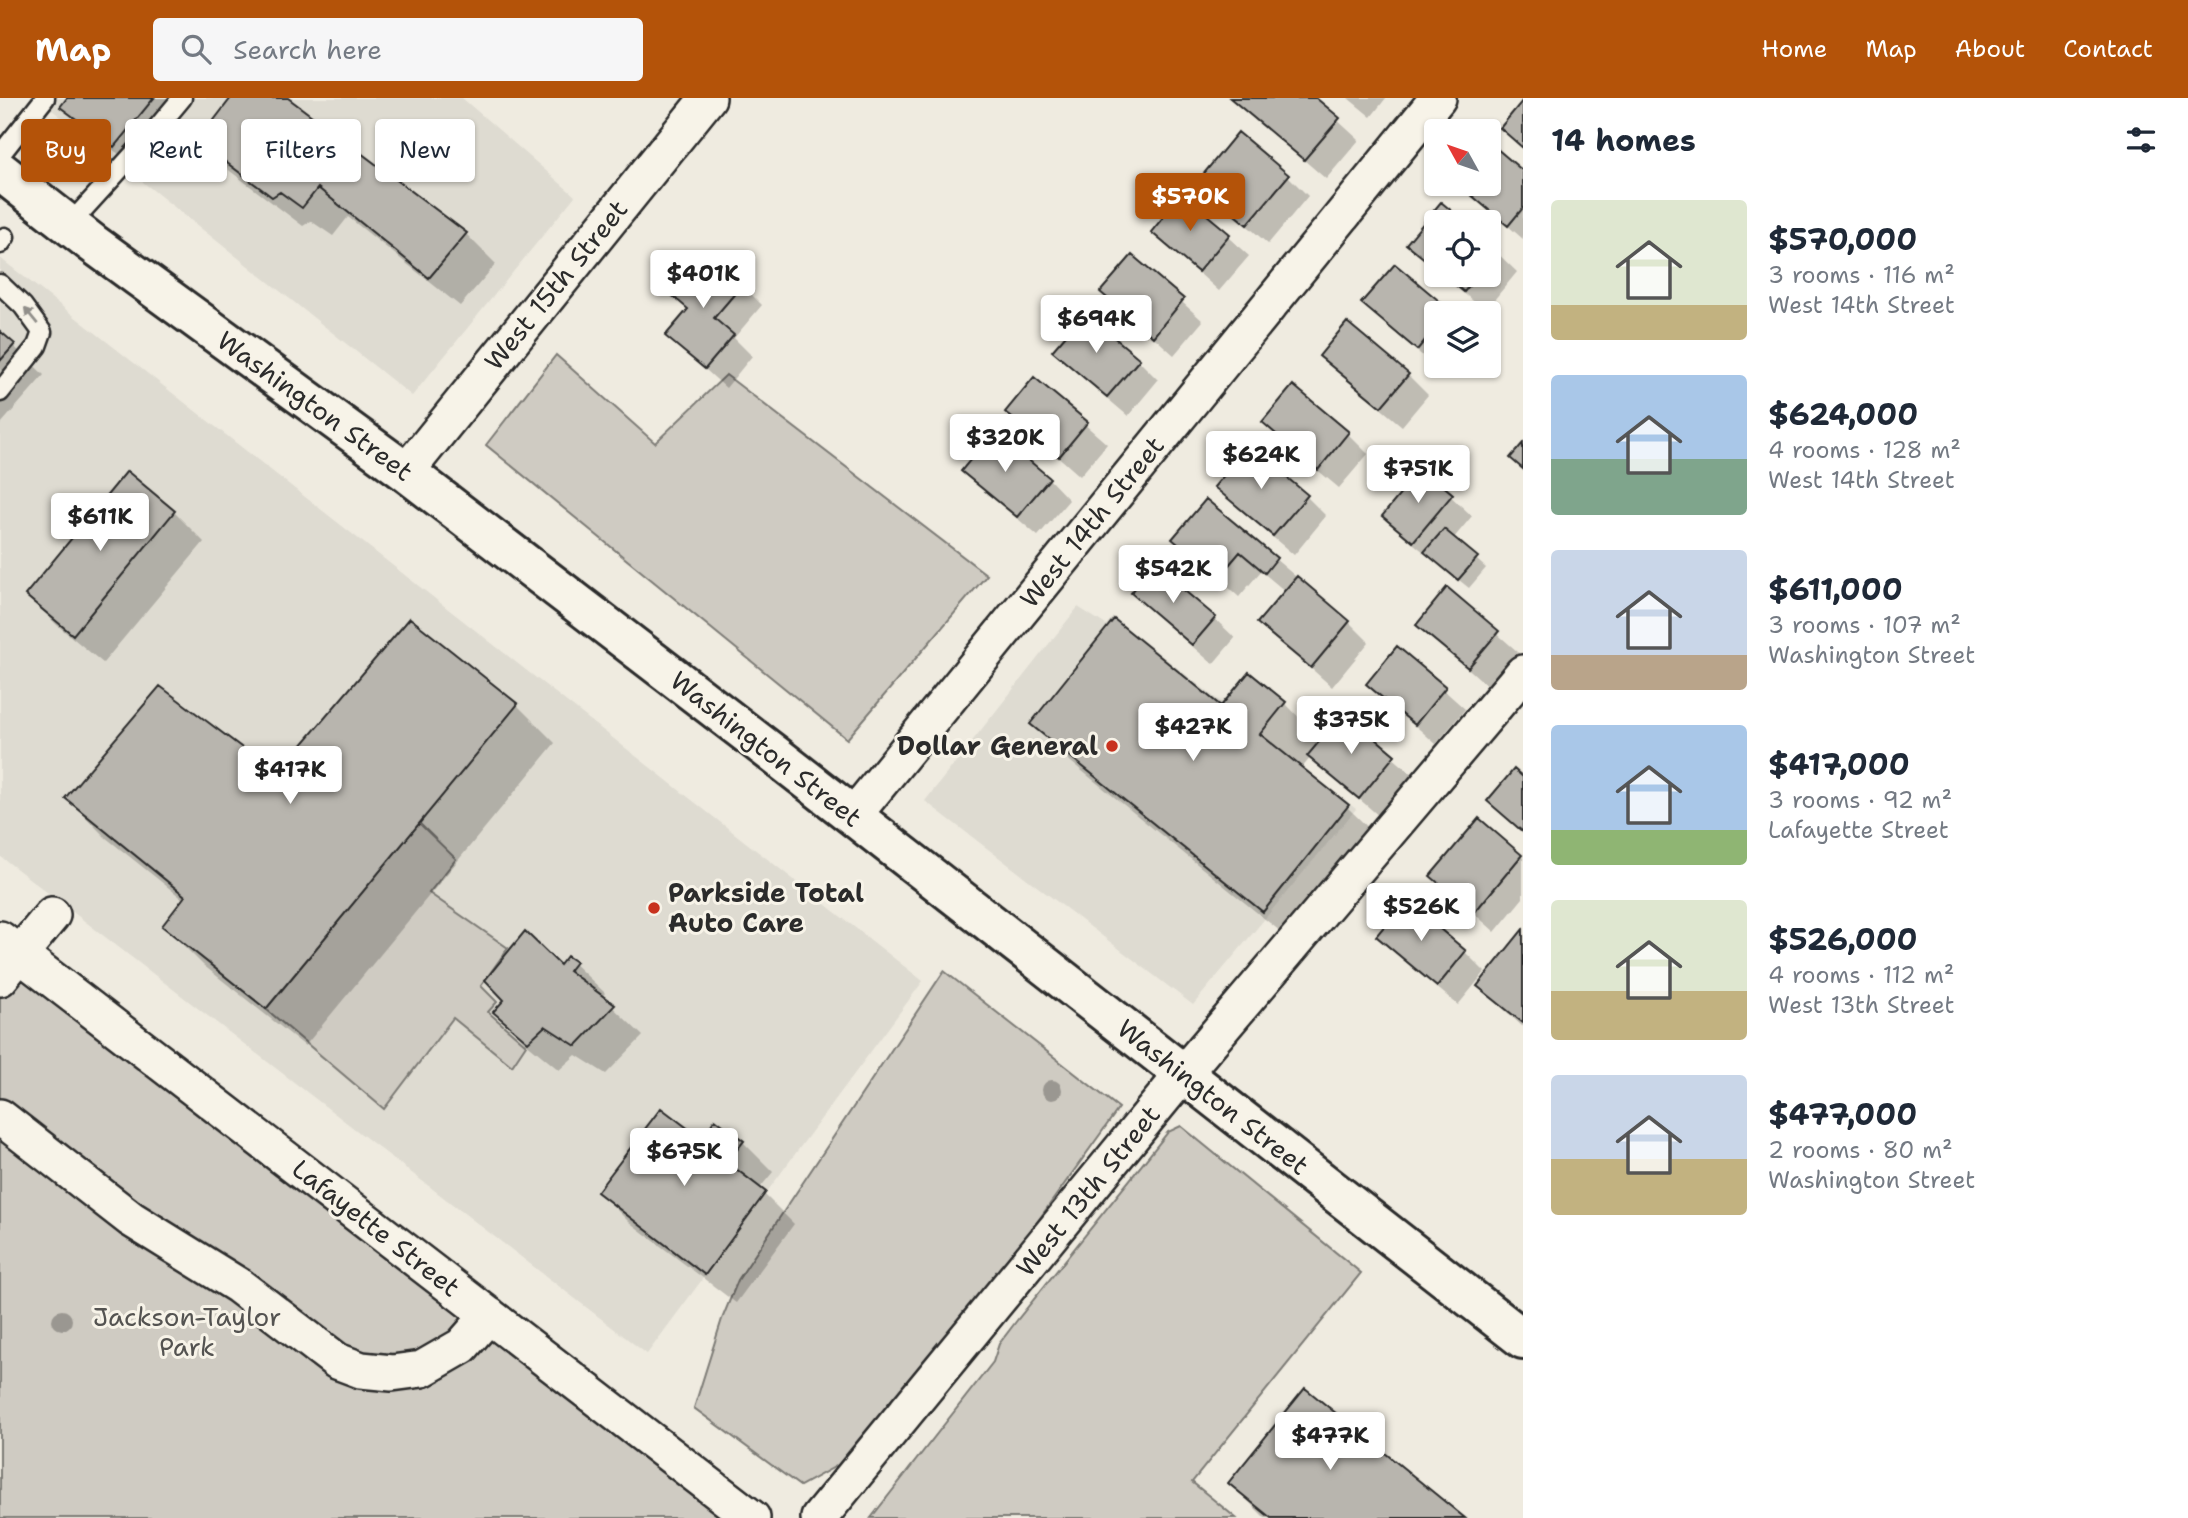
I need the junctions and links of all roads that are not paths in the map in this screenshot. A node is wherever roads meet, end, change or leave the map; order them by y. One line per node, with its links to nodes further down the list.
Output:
1 (45, 98): 5 (lane)
2 (181, 98): 7 (lane)
3 (708, 98): 10 (street, West 15th Street)
4 (1438, 98): 12 (street, West 14th Street)
5 (0, 155)
6 (0, 171): 7 (main road, Washington Street)
7 (69, 225): 10 (main road, Washington Street)
8 (0, 284): 9 (lane, one-way to 8)
9 (0, 392)
10 (406, 472): 12 (main road, Washington Street)
11 (1523, 673): 15 (street, West 13th Street)
12 (853, 816): 15 (main road, Washington Street)
13 (52, 915): 14 (street)
14 (6, 957): 17 (street, Lafayette Street)
15 (1183, 1074): 18 (main road, Washington Street); 20 (street, West 13th Street)
16 (0, 1117): 17 (street)
17 (489, 1315): 19 (street, Lafayette Street)
18 (1519, 1328)
19 (752, 1518)
20 (819, 1518)

